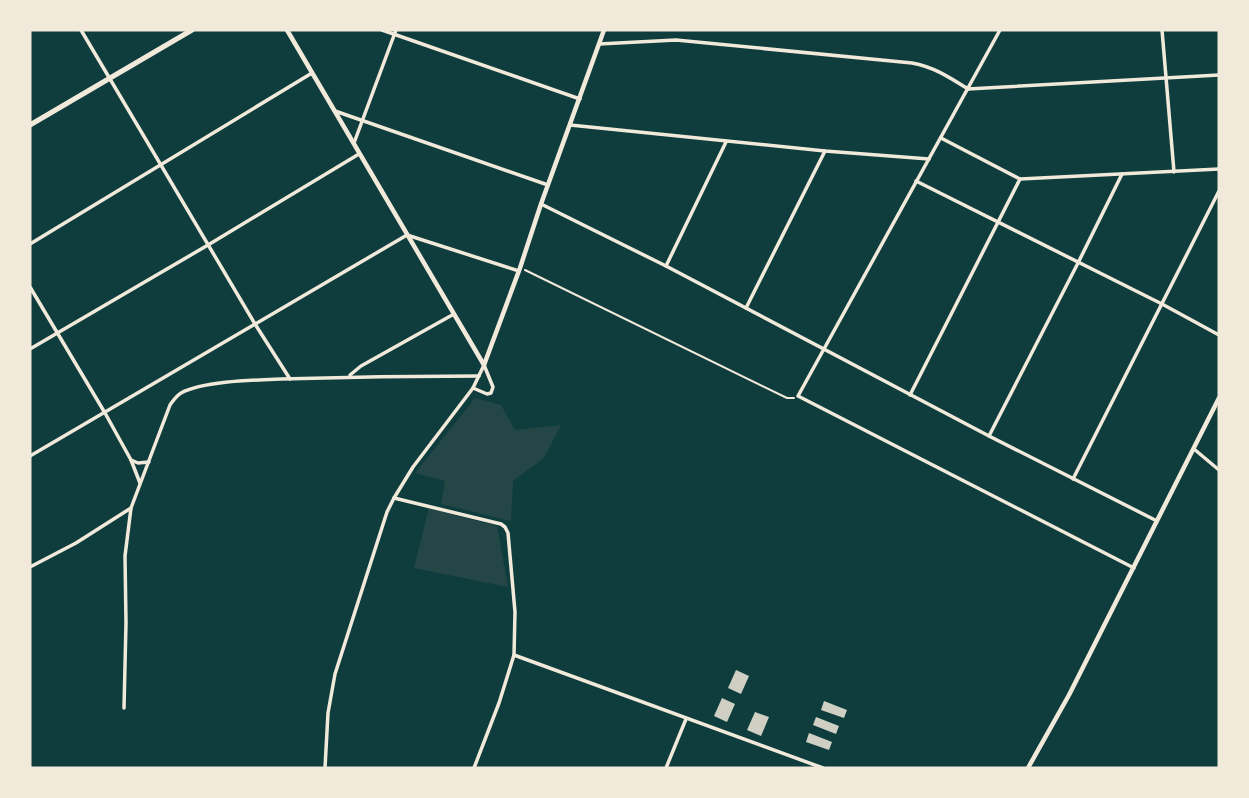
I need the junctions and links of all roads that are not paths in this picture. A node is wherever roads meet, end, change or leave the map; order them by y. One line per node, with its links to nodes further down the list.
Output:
1 (81, 30): 13 (street)
2 (192, 30): 13 (main road)
3 (279, 30): 8 (street)
4 (382, 30): 9 (street)
5 (604, 30): 10 (street)
6 (1000, 30): 15 (street)
7 (1162, 30): 14 (street)
8 (288, 31): 11 (street)
9 (395, 32): 16 (street); 18 (street)
10 (598, 44): 15 (street); 16 (street)
11 (312, 73): 17 (street); 27 (street)
12 (1219, 75): 14 (street)
13 (110, 77): 19 (main road); 27 (street)
14 (1165, 79): 15 (street); 29 (street)
15 (968, 89): 21 (street)
16 (580, 99): 20 (street)
17 (335, 111): 18 (street); 23 (street)
18 (363, 122): 23 (street); 33 (street)
19 (30, 125)
20 (570, 125): 22 (street); 33 (street)
21 (940, 138): 26 (street); 31 (street)
22 (726, 142): 24 (street); 41 (street)
23 (354, 145): 25 (street)
24 (825, 151): 26 (street); 45 (street)
25 (359, 154): 37 (street); 39 (street)
26 (929, 159): 32 (street)
27 (160, 164): 38 (street); 39 (street)
28 (1219, 169): 29 (street)
29 (1174, 172): 30 (street)
30 (1122, 174): 31 (street); 40 (street)
31 (1020, 179): 36 (street)
32 (916, 181): 36 (street); 51 (street)
33 (549, 186): 35 (street)
34 (1219, 191): 44 (street)
35 (541, 204): 41 (street); 42 (street)
36 (996, 223): 40 (street); 57 (street)
37 (407, 235): 42 (street); 46 (street); 47 (street)
38 (30, 244)
39 (208, 245): 47 (street); 48 (street)
40 (1078, 263): 44 (street); 60 (street)
41 (666, 266): 45 (street)
42 (520, 269): 52 (street)
43 (30, 287): 48 (street)
44 (1162, 304): 49 (street); 66 (street)
45 (746, 308): 51 (street)
46 (454, 314): 52 (street); 54 (street)
47 (255, 324): 55 (street); 59 (street)
48 (57, 332): 50 (street); 59 (street)
49 (1219, 335)
50 (30, 349)
51 (824, 349): 57 (street); 72 (street)
52 (484, 365): 53 (street); 56 (street)
53 (479, 376): 54 (street); 56 (street)
54 (349, 377): 55 (street)
55 (290, 379): 64 (street)
56 (473, 388): 68 (street)
57 (910, 394): 60 (street)
58 (1219, 398): 61 (street)
59 (105, 412): 62 (street); 63 (street)
60 (989, 436): 66 (street)
61 (1194, 449): 65 (street); 70 (street)
62 (30, 456)
63 (131, 460): 64 (street); 67 (street)
64 (149, 462): 67 (street)
65 (1219, 470)
66 (1073, 479): 70 (street)
67 (140, 485): 69 (street)
68 (394, 498): 73 (street); 76 (street)
69 (131, 508): 71 (street); 74 (street)
70 (1157, 521): 72 (street)
71 (30, 567)
72 (1134, 568): 80 (street)
73 (513, 655): 75 (street); 77 (street)
74 (124, 708)
75 (686, 719): 78 (street); 79 (street)
76 (325, 768)
77 (474, 768)
78 (666, 768)
79 (823, 768)
80 (1028, 768)

